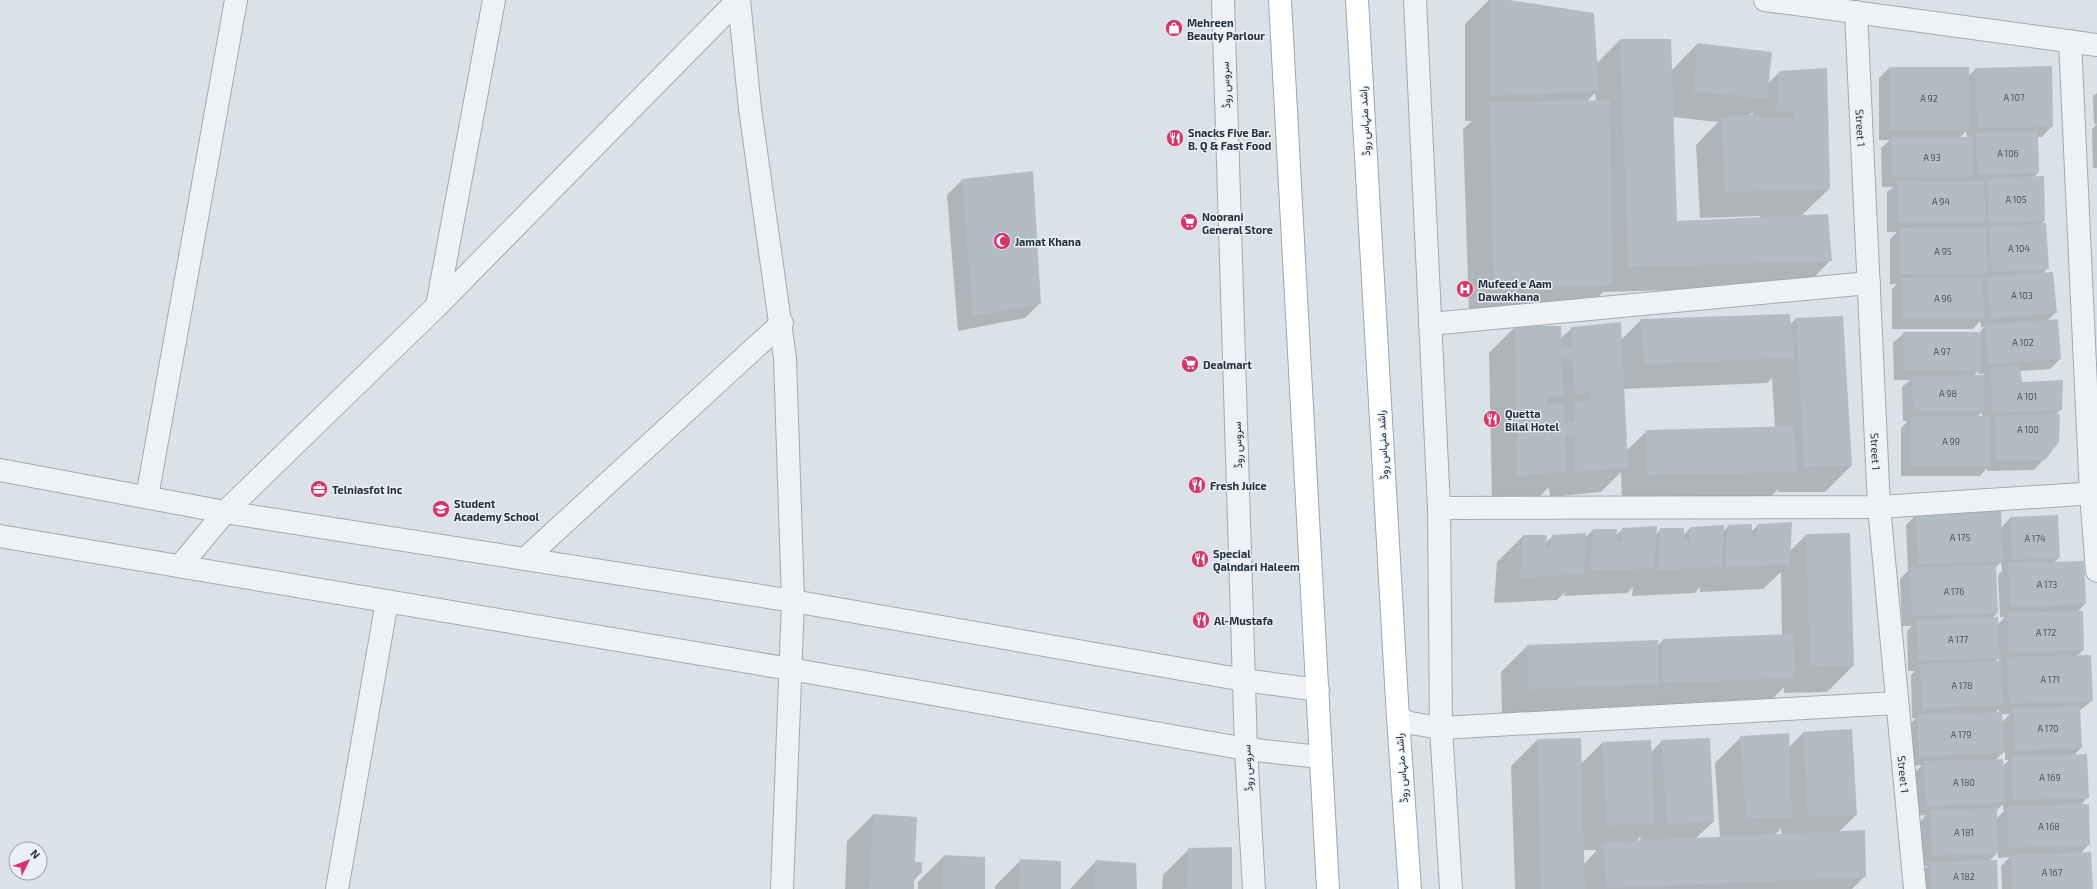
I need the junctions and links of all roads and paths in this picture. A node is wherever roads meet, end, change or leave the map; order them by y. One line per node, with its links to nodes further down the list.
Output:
1 (236, 0): 18 (street)
2 (494, 0): 13 (street)
3 (739, 0): 13 (street); 14 (street)
4 (1223, 0): 29 (street, سروس روڈ)
5 (1280, 0): 30 (main road)
6 (1357, 0): 32 (main road, راشد منہاس روڈ)
7 (1415, 0): 15 (street)
8 (1765, 0): 9 (street)
9 (1856, 12): 10 (street); 12 (street, Street 1)
10 (2070, 41): 11 (street); 17 (street)
11 (2097, 45)
12 (1869, 283): 15 (street); 19 (street, Street 1)
13 (437, 306): 21 (street)
14 (782, 323): 23 (street); 27 (street)
15 (1430, 324): 20 (street)
16 (0, 470): 18 (street)
17 (2094, 494): 19 (street); 25 (street)
18 (147, 497): 21 (street)
19 (1879, 507): 20 (street); 31 (street, Street 1)
20 (1439, 508): 33 (street)
21 (225, 512): 23 (street); 24 (street)
22 (0, 536): 24 (street)
23 (525, 560): 27 (street)
24 (180, 566): 26 (street)
25 (2097, 571)
26 (387, 601): 28 (street); 36 (street)
27 (793, 601): 28 (street); 29 (street)
28 (790, 669): 34 (street); 37 (street)
29 (1244, 680): 30 (street); 34 (street, سروس روڈ)
30 (1318, 690): 35 (main road)
31 (1897, 703): 33 (street); 42 (street, Street 1)
32 (1398, 718): 33 (street); 40 (main road, راشد منہاس روڈ)
33 (1441, 728): 41 (street)
34 (1246, 749): 35 (street); 38 (street, سروس روڈ)
35 (1320, 757): 39 (main road)
36 (337, 889)
37 (782, 889)
38 (1254, 889)
39 (1328, 889)
40 (1410, 889)
41 (1451, 889)
42 (1915, 889)

